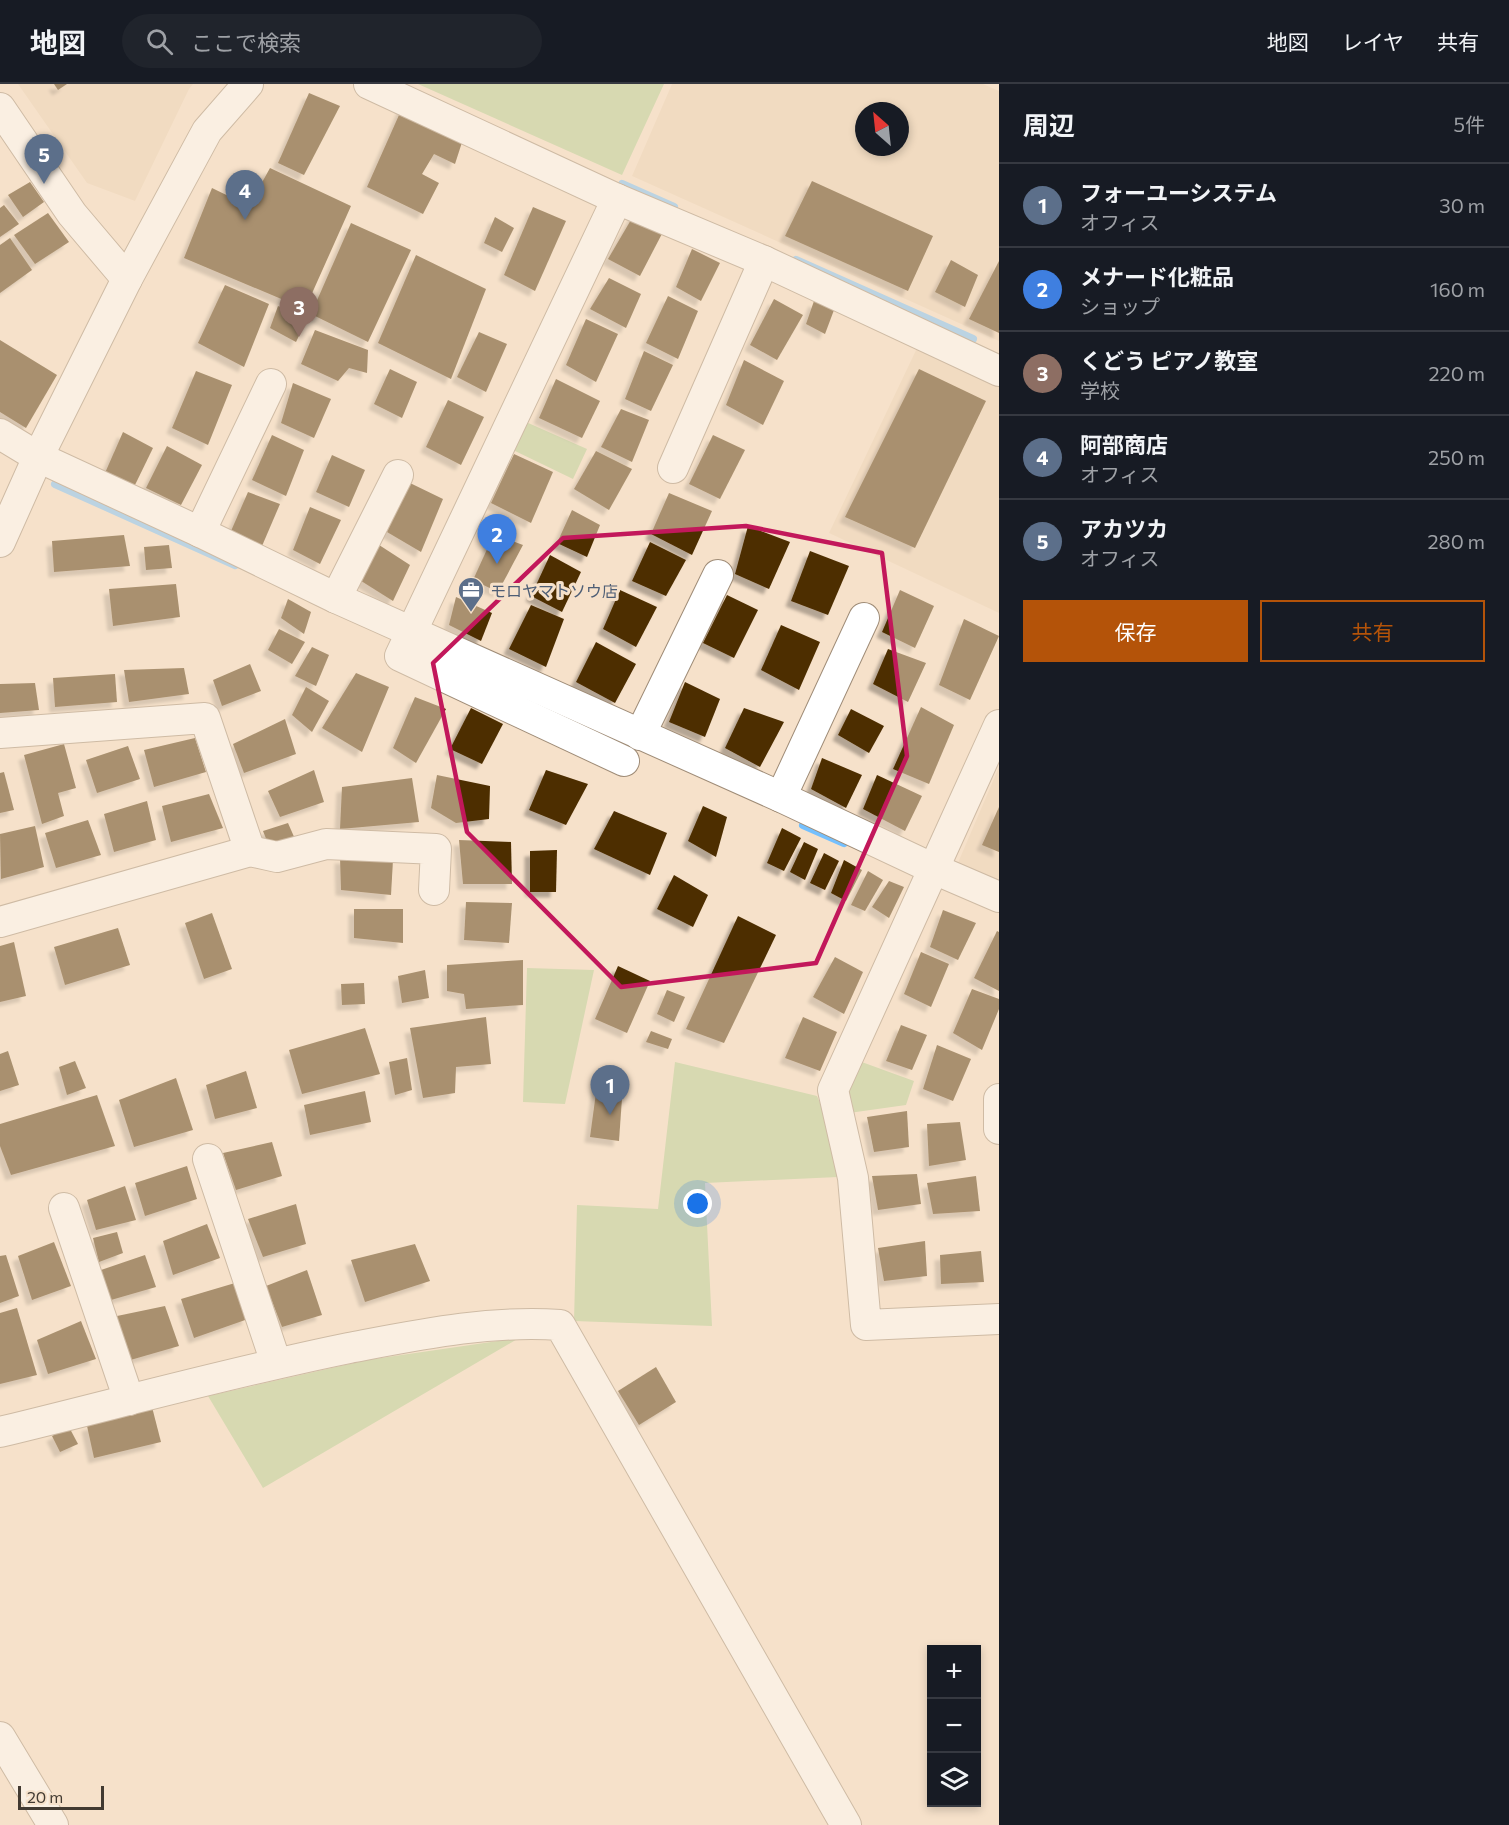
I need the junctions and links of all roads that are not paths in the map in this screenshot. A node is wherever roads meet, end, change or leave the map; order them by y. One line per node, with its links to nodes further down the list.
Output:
1 (248, 84): 6 (street)
2 (369, 84): 4 (street)
3 (4, 121): 6 (street)
4 (617, 199): 5 (street); 18 (street)
5 (764, 261): 7 (street); 11 (street)
6 (128, 279): 10 (street)
7 (999, 371)
8 (271, 384): 14 (street)
9 (0, 434): 10 (street)
10 (38, 457): 13 (street); 14 (street)
11 (673, 468)
12 (398, 475): 16 (street)
13 (4, 528)
14 (200, 532): 16 (street)
15 (718, 575): 21 (street)
16 (336, 598): 18 (street)
17 (864, 618): 23 (street)
18 (413, 632): 21 (street); 22 (street)
19 (999, 725): 25 (street)
20 (0, 733): 24 (street)
21 (640, 735): 23 (street)
22 (624, 761)
23 (781, 797): 25 (street)
24 (250, 851): 26 (street); 28 (street)
25 (934, 869): 27 (street); 33 (street)
26 (434, 890)
27 (999, 897)
28 (0, 922)
29 (999, 1099): 30 (street)
30 (999, 1129)
31 (208, 1159): 34 (street)
32 (64, 1208): 35 (street)
33 (999, 1319)
34 (276, 1363): 35 (street); 39 (street)
35 (129, 1400): 36 (street)
36 (0, 1432)
37 (0, 1737): 38 (street)
38 (53, 1825)
39 (846, 1825)

